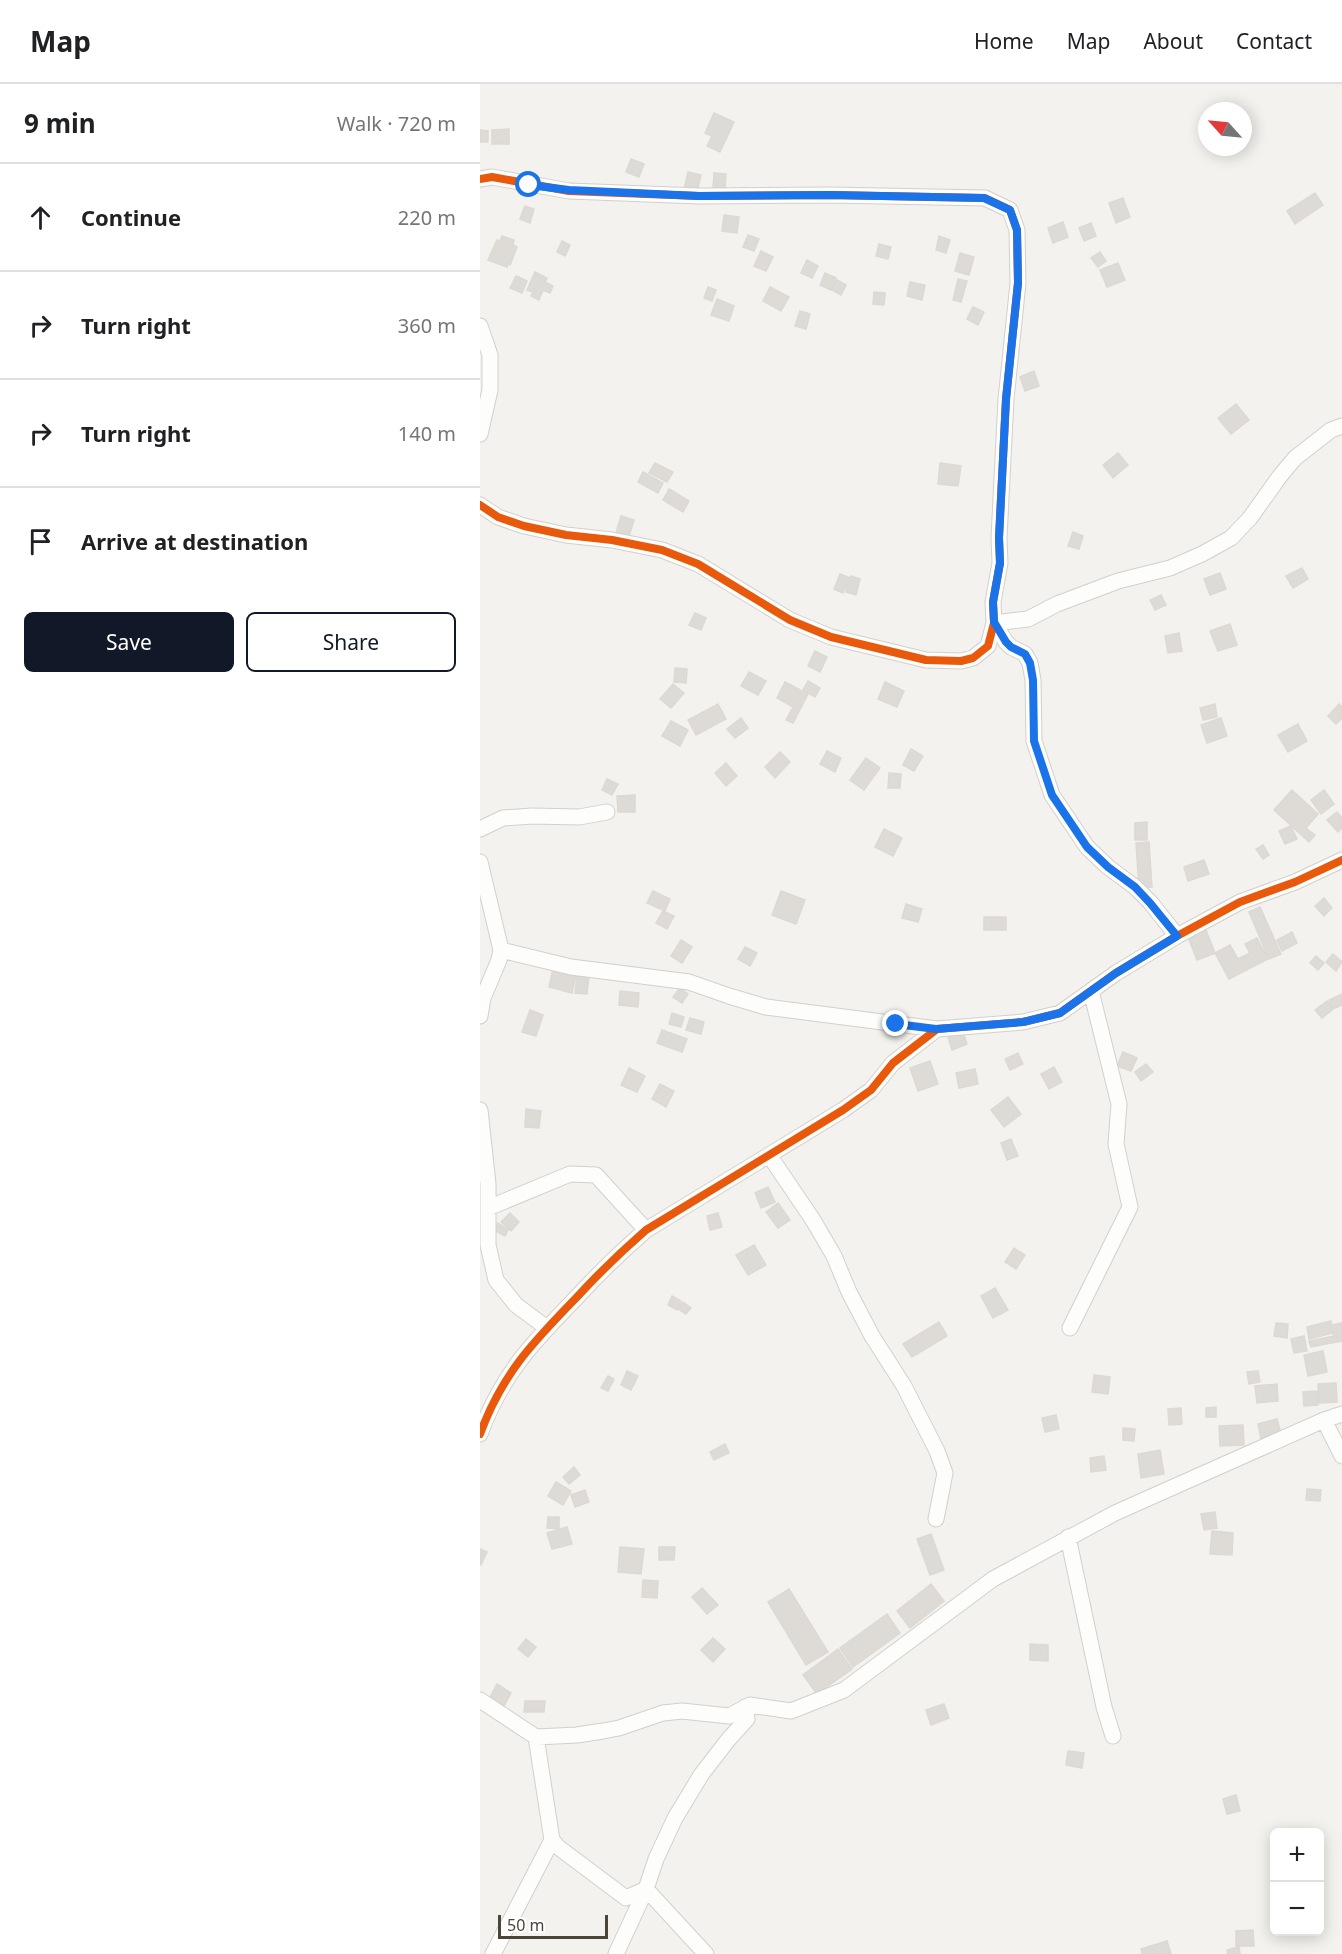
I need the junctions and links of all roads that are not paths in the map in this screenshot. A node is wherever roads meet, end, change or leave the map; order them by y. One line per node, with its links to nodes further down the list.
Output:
1 (480, 179): 6 (street)
2 (480, 326): 4 (street)
3 (1342, 426): 6 (street)
4 (480, 434)
5 (480, 506): 6 (street)
6 (994, 622): 11 (street)
7 (607, 812): 8 (street)
8 (480, 829)
9 (1342, 860): 11 (street)
10 (480, 862): 12 (street)
11 (1177, 936): 13 (street)
12 (501, 950): 14 (street); 15 (street)
13 (1091, 991): 15 (street); 21 (street)
14 (480, 1016)
15 (936, 1029): 17 (street)
16 (480, 1110): 18 (street)
17 (769, 1155): 19 (street); 26 (street)
18 (488, 1208): 19 (street); 20 (street)
19 (646, 1230): 20 (street)
20 (547, 1328): 24 (street)
21 (1070, 1328)
22 (1342, 1414): 23 (street)
23 (1324, 1420): 25 (street); 27 (street)
24 (480, 1434)
25 (1342, 1456)
26 (936, 1519)
27 (1068, 1538): 29 (street); 30 (street)
28 (480, 1700): 31 (street)
29 (745, 1707): 31 (street); 33 (street)
30 (1113, 1736)
31 (536, 1737): 32 (street)
32 (552, 1840): 33 (street); 34 (street)
33 (646, 1889): 35 (street); 36 (street)
34 (493, 1954)
35 (616, 1954)
36 (706, 1954)

